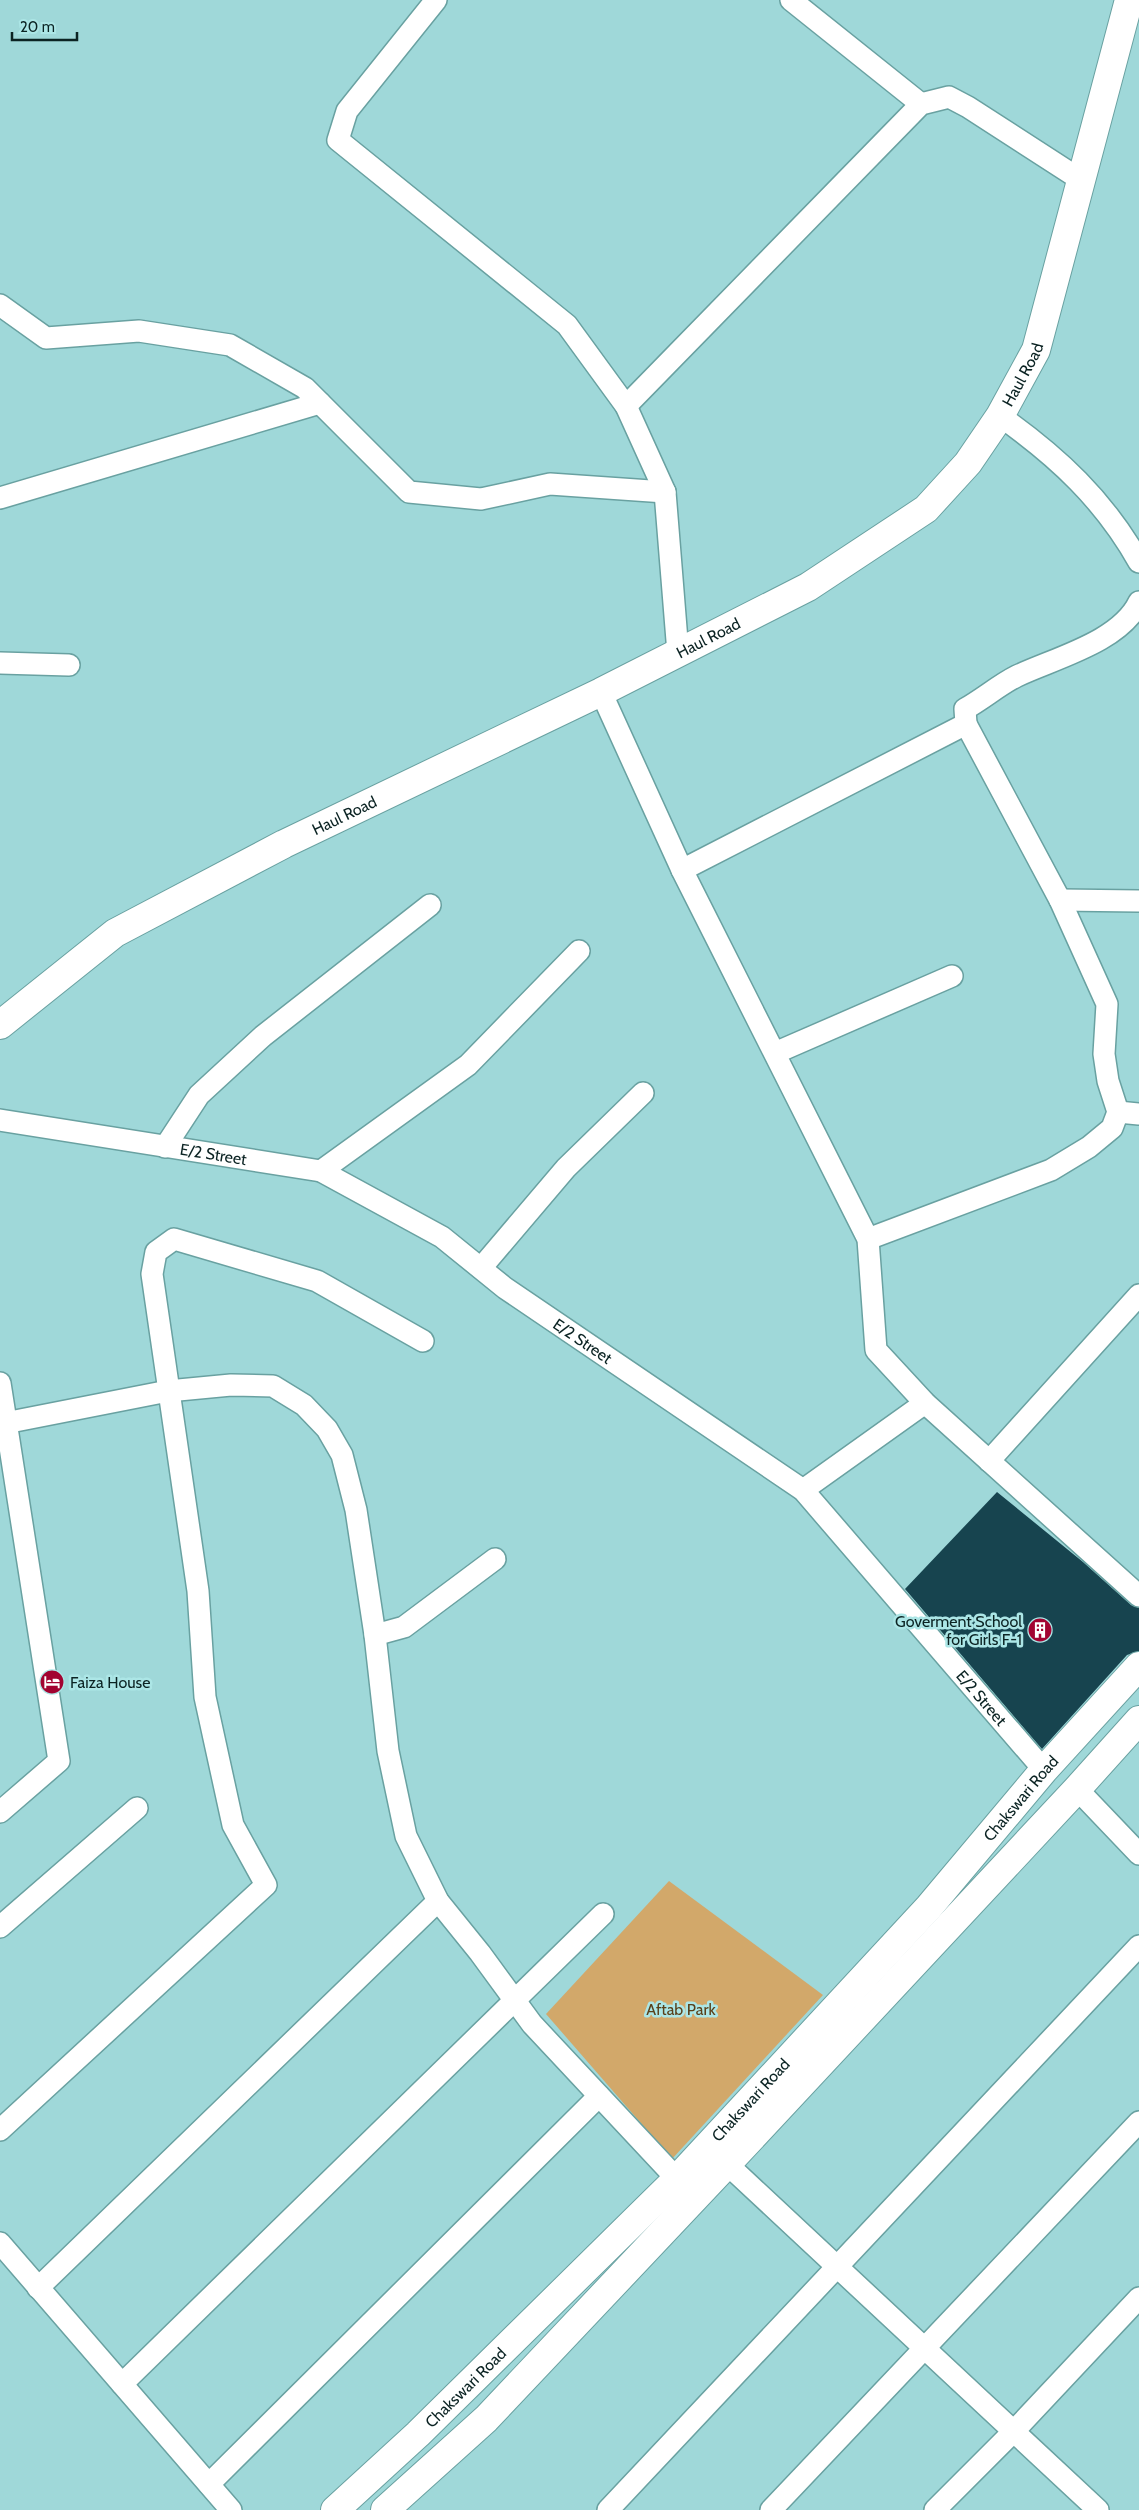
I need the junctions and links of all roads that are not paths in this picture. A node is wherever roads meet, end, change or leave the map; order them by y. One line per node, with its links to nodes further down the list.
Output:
1 (434, 0): 8 (street)
2 (1130, 0): 5 (main road, Haul Road)
3 (798, 1): 4 (street)
4 (921, 104): 5 (street); 8 (street)
5 (1081, 180): 9 (main road, Haul Road)
6 (0, 305): 7 (street)
7 (320, 403): 10 (street); 11 (street)
8 (626, 406): 10 (street)
9 (1000, 416): 12 (street); 14 (main road, Haul Road)
10 (665, 492): 14 (street)
11 (0, 498)
12 (1139, 562)
13 (1139, 602): 18 (street)
14 (678, 653): 17 (main road, Haul Road)
15 (0, 663): 16 (street)
16 (69, 665)
17 (601, 692): 19 (street); 25 (main road, Haul Road)
18 (966, 724): 19 (street); 20 (street)
19 (682, 870): 26 (street)
20 (1060, 900): 21 (street); 28 (street)
21 (1139, 901)
22 (430, 905): 30 (street)
23 (579, 951): 31 (street)
24 (952, 976): 26 (street)
25 (0, 1025)
26 (775, 1053): 32 (street)
27 (643, 1093): 33 (street)
28 (1129, 1113): 32 (street)
29 (0, 1120): 30 (street, E/2 Street)
30 (165, 1147): 31 (street, E/2 Street)
31 (321, 1171): 33 (street, E/2 Street)
32 (868, 1239): 38 (street)
33 (481, 1268): 41 (street, E/2 Street)
34 (1139, 1295): 40 (street)
35 (423, 1341): 37 (street)
36 (0, 1383): 39 (street)
37 (168, 1391): 39 (street); 44 (street); 59 (street)
38 (925, 1403): 40 (street); 41 (street)
39 (5, 1423): 50 (street)
40 (989, 1461): 43 (street)
41 (803, 1490): 47 (street, E/2 Street)
42 (495, 1559): 44 (street)
43 (1139, 1596)
44 (375, 1635): 52 (street)
45 (1139, 1666): 47 (main road, Chakswari Road)
46 (1139, 1720): 48 (main road, Chakswari Road)
47 (1044, 1770): 61 (main road, Chakswari Road)
48 (1077, 1790): 51 (street); 60 (main road, Chakswari Road)
49 (137, 1808): 54 (street)
50 (0, 1812)
51 (1139, 1854)
52 (438, 1901): 56 (street); 64 (street)
53 (603, 1914): 56 (street)
54 (0, 1927)
55 (1139, 1946): 63 (street)
56 (515, 2002): 57 (street); 67 (street)
57 (599, 2096): 61 (street); 69 (street)
58 (1139, 2122): 66 (street)
59 (0, 2130)
60 (727, 2164): 63 (street); 70 (main road, Chakswari Road)
61 (677, 2179): 72 (main road, Chakswari Road)
62 (0, 2242): 64 (street)
63 (837, 2267): 66 (street); 73 (street)
64 (38, 2288): 67 (street)
65 (1139, 2298): 68 (street)
66 (924, 2348): 68 (street); 74 (street)
67 (122, 2384): 69 (street)
68 (1014, 2431): 75 (street); 76 (street)
69 (209, 2484): 71 (street)
70 (389, 2509)
71 (231, 2510)
72 (335, 2510)
73 (608, 2510)
74 (770, 2510)
75 (934, 2510)
76 (1098, 2510)

